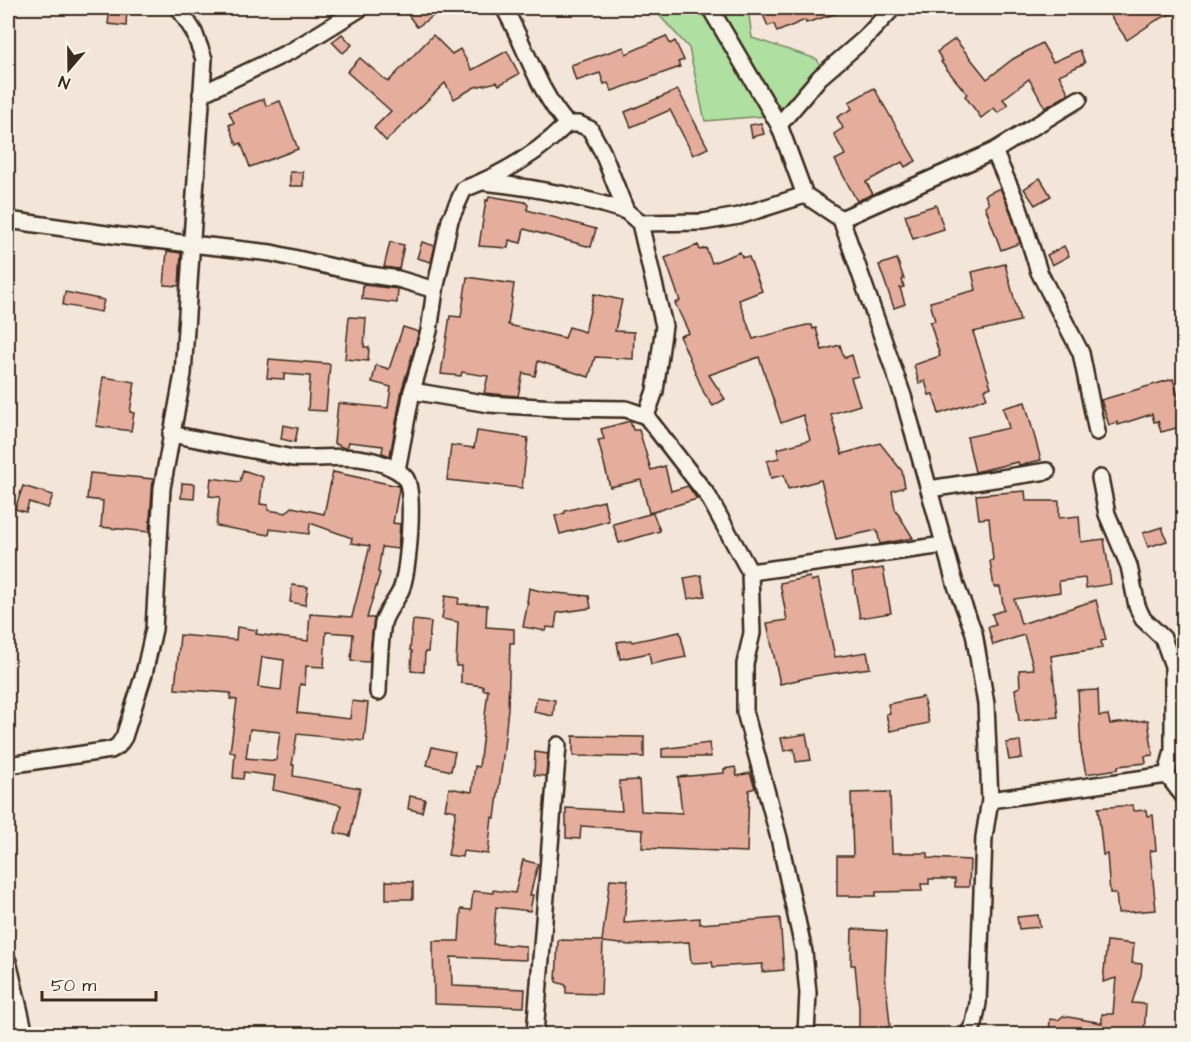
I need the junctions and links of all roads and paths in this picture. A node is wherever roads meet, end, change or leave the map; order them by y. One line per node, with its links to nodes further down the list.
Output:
1 (179, 8): 6 (street)
2 (361, 8): 6 (street)
3 (504, 8): 8 (street)
4 (710, 8): 9 (street)
5 (893, 8): 9 (street)
6 (201, 94): 17 (street)
7 (1079, 99): 10 (street)
8 (567, 124): 11 (street); 13 (street)
9 (779, 125): 12 (street)
10 (994, 151): 14 (street); 21 (street)
11 (482, 182): 13 (street); 18 (street)
12 (805, 195): 14 (street); 16 (street)
13 (626, 211): 16 (street)
14 (841, 219): 26 (street)
15 (8, 220): 17 (street)
16 (640, 224): 20 (street)
17 (193, 245): 18 (street); 22 (street)
18 (435, 290): 19 (street)
19 (412, 391): 20 (street); 23 (street)
20 (646, 416): 28 (street)
21 (1097, 432)
22 (171, 434): 23 (street); 32 (street)
23 (397, 470): 29 (street)
24 (1047, 471): 26 (street)
25 (1100, 477): 31 (street)
26 (929, 489): 27 (street)
27 (944, 545): 28 (street); 35 (street)
28 (750, 572): 40 (street)
29 (378, 692)
30 (558, 745): 39 (street)
31 (1178, 750): 33 (street)
32 (8, 765)
33 (1167, 775): 34 (street); 35 (street)
34 (1184, 797)
35 (990, 800): 37 (street)
36 (8, 961): 38 (street)
37 (973, 1031)
38 (25, 1035)
39 (536, 1035)
40 (806, 1035)

